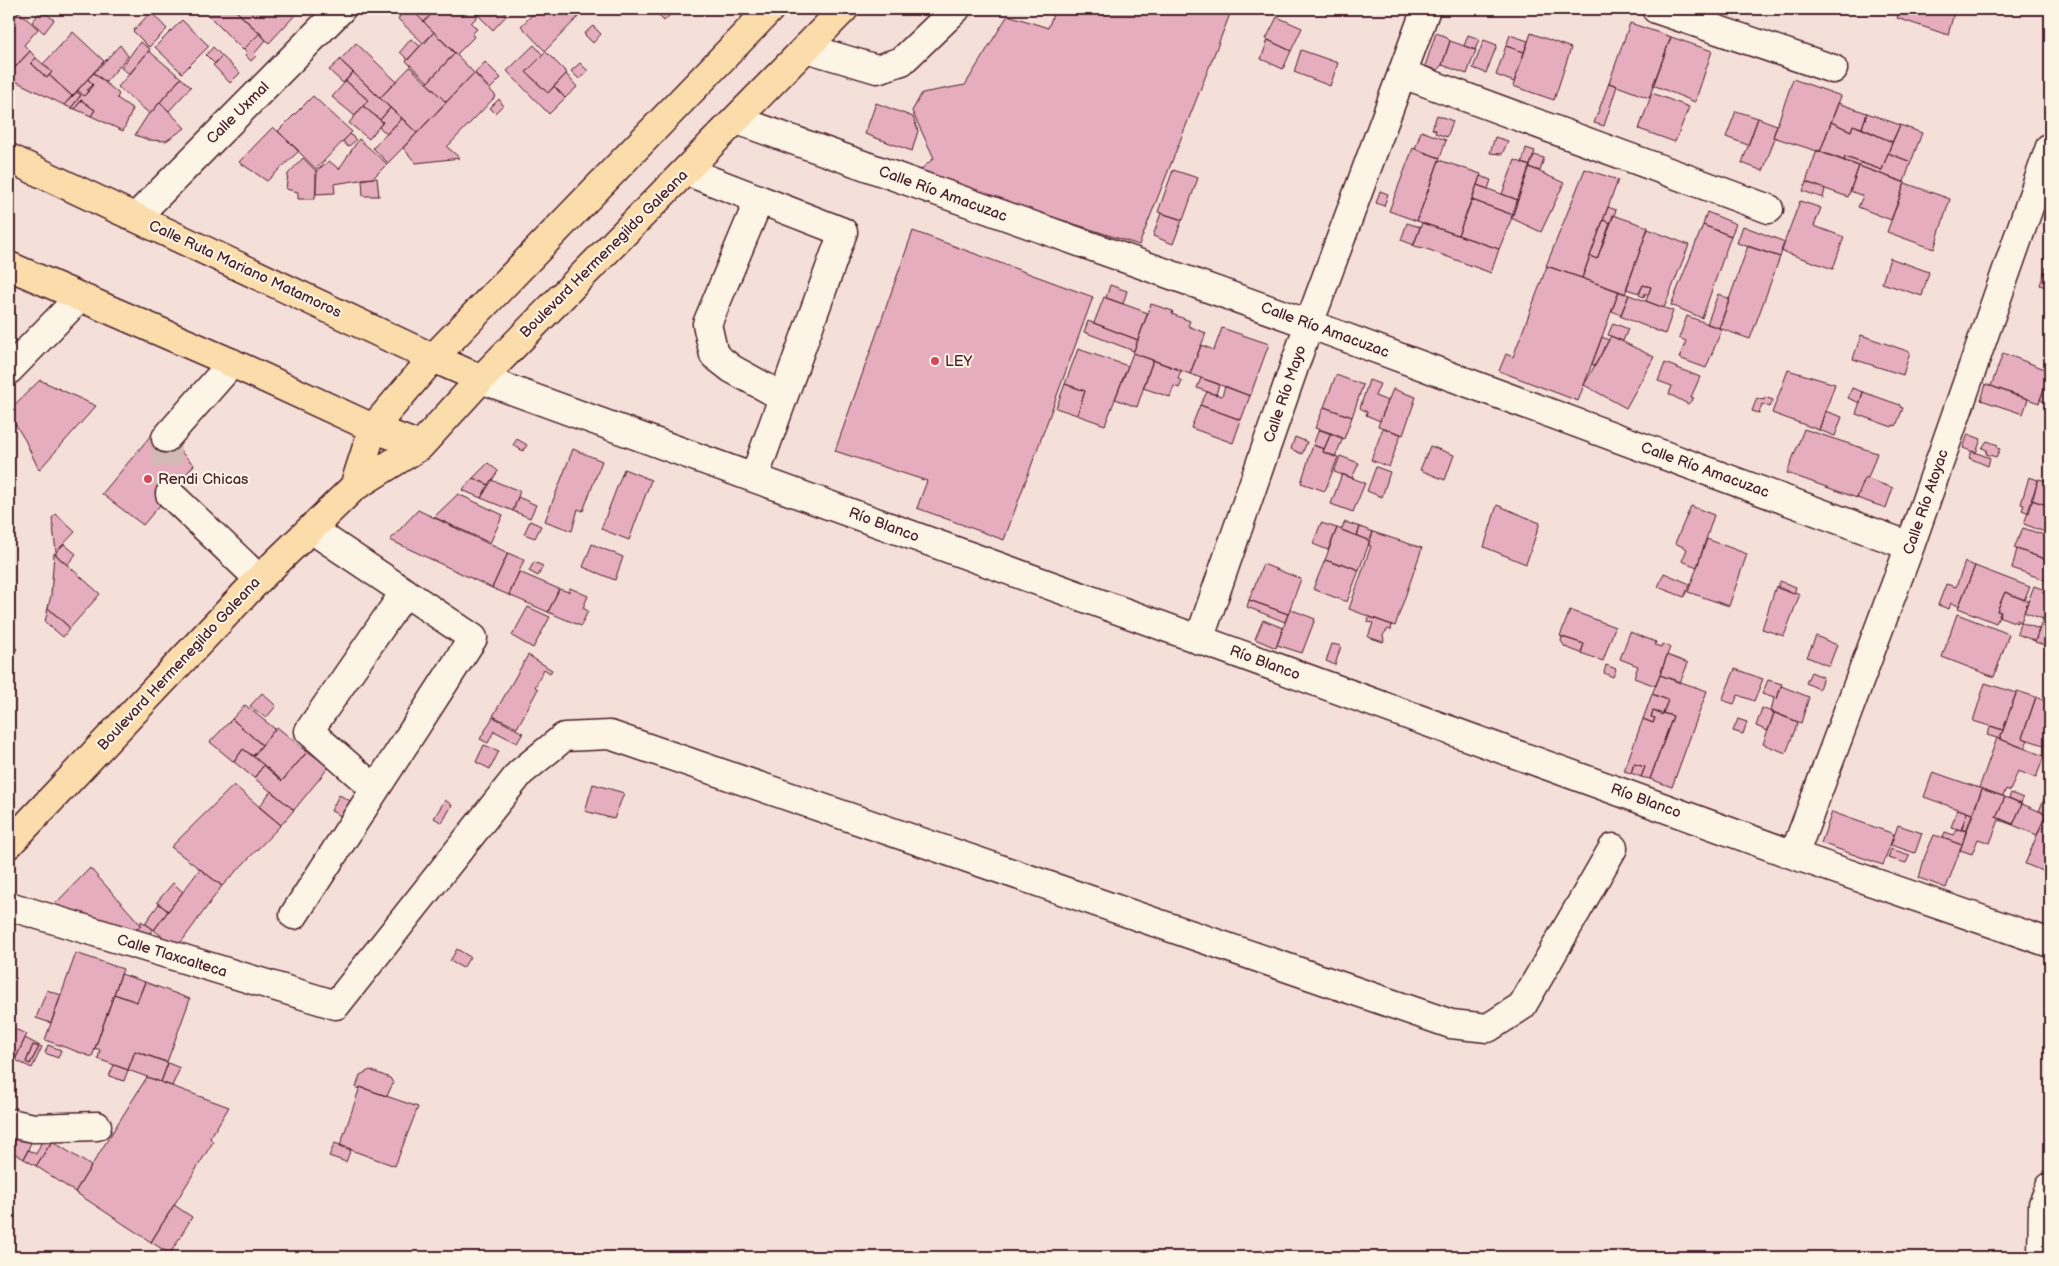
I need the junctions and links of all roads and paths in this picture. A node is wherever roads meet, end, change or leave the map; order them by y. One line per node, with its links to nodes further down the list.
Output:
1 (341, 9): 16 (street, Calle Uxmal)
2 (770, 9): 20 (main road, Boulevard Hermenegildo Galeana)
3 (844, 9): 7 (main road, Boulevard Hermenegildo Galeana)
4 (956, 9): 7 (street)
5 (1426, 9): 9 (street, Calle Río Mayo)
6 (1656, 9): 8 (street)
7 (806, 48): 10 (main road, Boulevard Hermenegildo Galeana)
8 (1832, 69)
9 (1403, 74): 15 (street); 19 (street, Calle Río Mayo)
10 (737, 120): 13 (main road, Boulevard Hermenegildo Galeana); 19 (street, Calle Río Amacuzac)
11 (2050, 147): 32 (street, Calle Río Atoyac)
12 (9, 158): 16 (main road, Calle Ruta Mariano Matamoros)
13 (686, 171): 14 (street); 23 (main road, Boulevard Hermenegildo Galeana)
14 (759, 200): 24 (street); 24 (street)
15 (1769, 210)
16 (136, 217): 20 (main road, Calle Ruta Mariano Matamoros)
17 (9, 266): 18 (main road)
18 (79, 298): 21 (main road); 22 (street)
19 (1309, 324): 32 (street, Calle Río Amacuzac); 35 (street, Calle Río Mayo)
20 (433, 358): 23 (main road, Calle Ruta Mariano Matamoros); 25 (main road, Boulevard Hermenegildo Galeana)
21 (232, 363): 25 (main road); 26 (street)
22 (9, 370)
23 (481, 379): 27 (main road, Boulevard Hermenegildo Galeana); 28 (street, Río Blanco)
24 (783, 397): 28 (street)
25 (373, 428): 27 (main road); 29 (main road, Boulevard Hermenegildo Galeana)
26 (166, 438)
27 (420, 446): 29 (main road, Boulevard Hermenegildo Galeana)
28 (754, 478): 35 (street, Río Blanco)
29 (354, 487): 31 (main road, Boulevard Hermenegildo Galeana)
30 (170, 494): 33 (street)
31 (311, 529): 33 (main road, Boulevard Hermenegildo Galeana); 34 (street)
32 (1910, 546): 39 (street, Calle Río Atoyac)
33 (259, 579): 37 (main road, Boulevard Hermenegildo Galeana)
34 (405, 592): 36 (street); 36 (street)
35 (1200, 640): 39 (street, Río Blanco)
36 (375, 790): 41 (street)
37 (9, 844)
38 (1613, 848): 40 (street, Calle Tlaxcalteca)
39 (1794, 854): 42 (street, Río Blanco)
40 (9, 906)
41 (294, 915)
42 (2050, 944)
43 (9, 1123): 44 (street)
44 (97, 1126)
45 (2050, 1187): 46 (street)
46 (2042, 1257)

